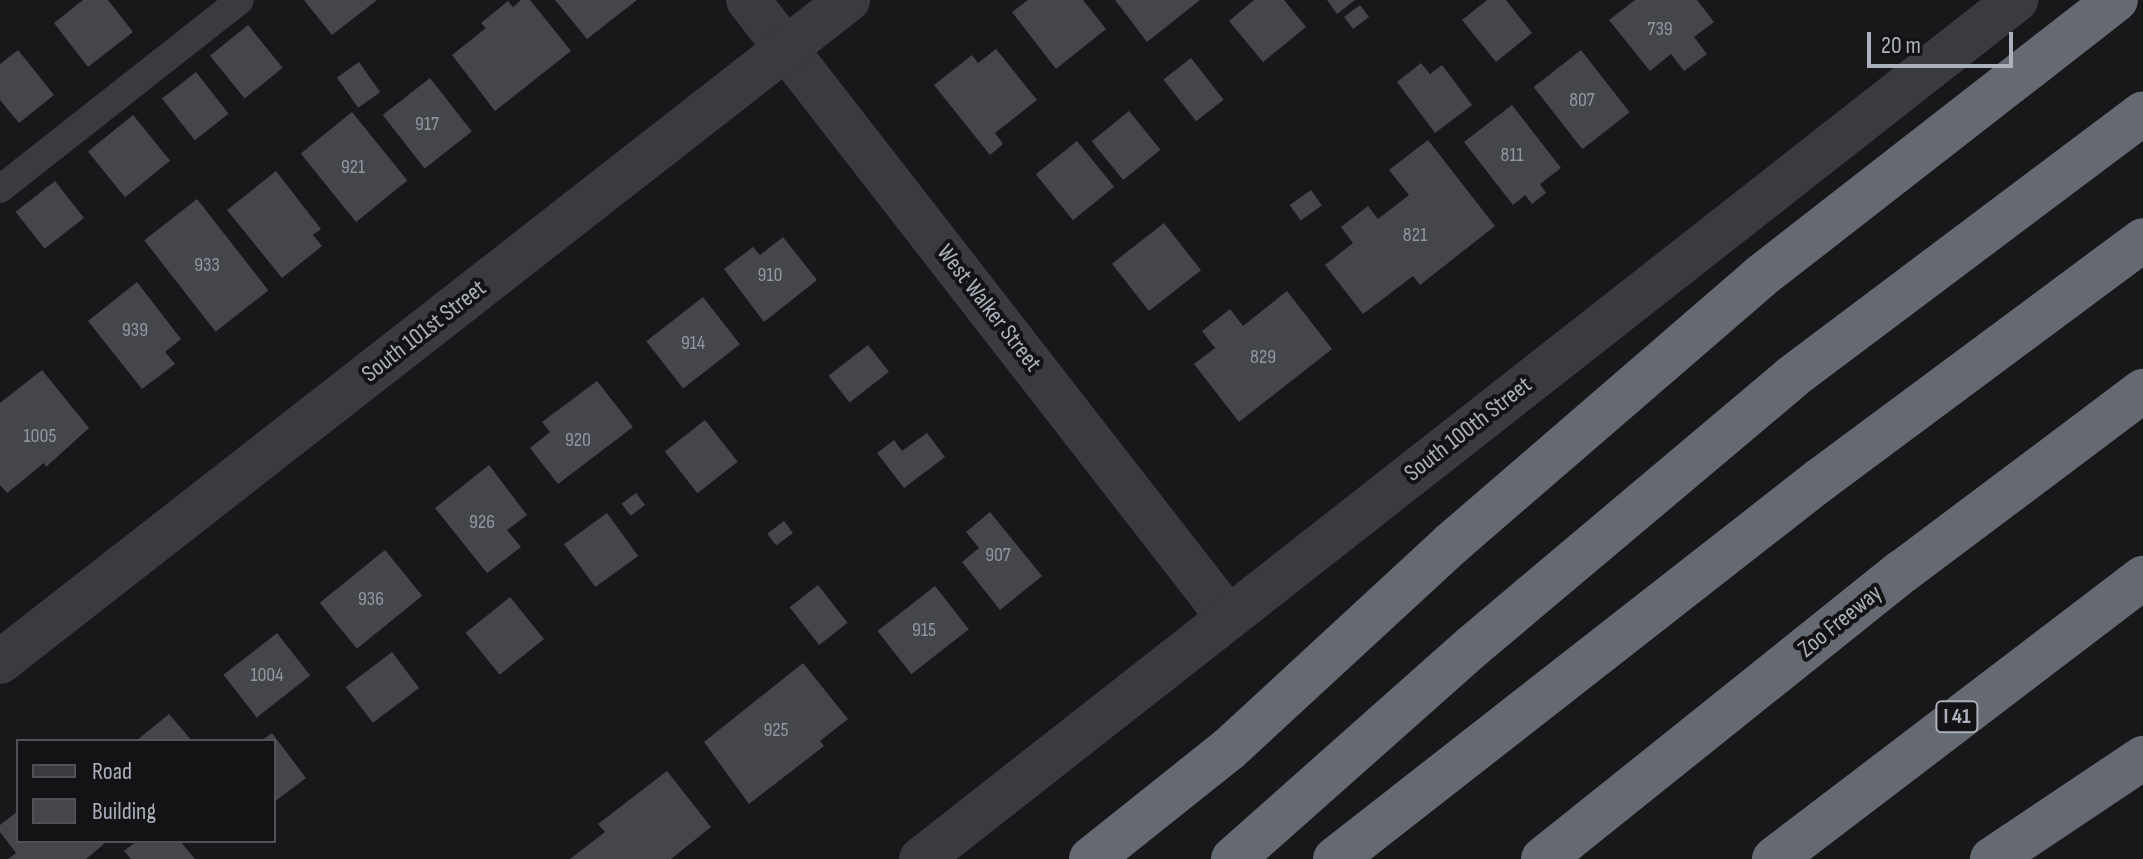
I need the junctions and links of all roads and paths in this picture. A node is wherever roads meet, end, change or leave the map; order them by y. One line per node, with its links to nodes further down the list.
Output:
1 (240, 0): 8 (lane)
2 (748, 0): 6 (street, West Walker Street)
3 (848, 0): 6 (street, South 101st Street)
4 (2016, 0): 12 (street, South 100th Street)
5 (2116, 0): 16 (highway)
6 (787, 49): 12 (street, West Walker Street); 13 (street, South 101st Street)
7 (2143, 113): 17 (highway)
8 (0, 189)
9 (2143, 240): 18 (highway)
10 (2143, 391): 19 (highway, Zoo Freeway)
11 (2143, 578): 20 (highway, I 41)
12 (1228, 617): 15 (street, South 100th Street)
13 (0, 662)
14 (2143, 758): 21 (highway)
15 (921, 859)
16 (1091, 859)
17 (1233, 859)
18 (1335, 859)
19 (1543, 859)
20 (1774, 859)
21 (1992, 859)

